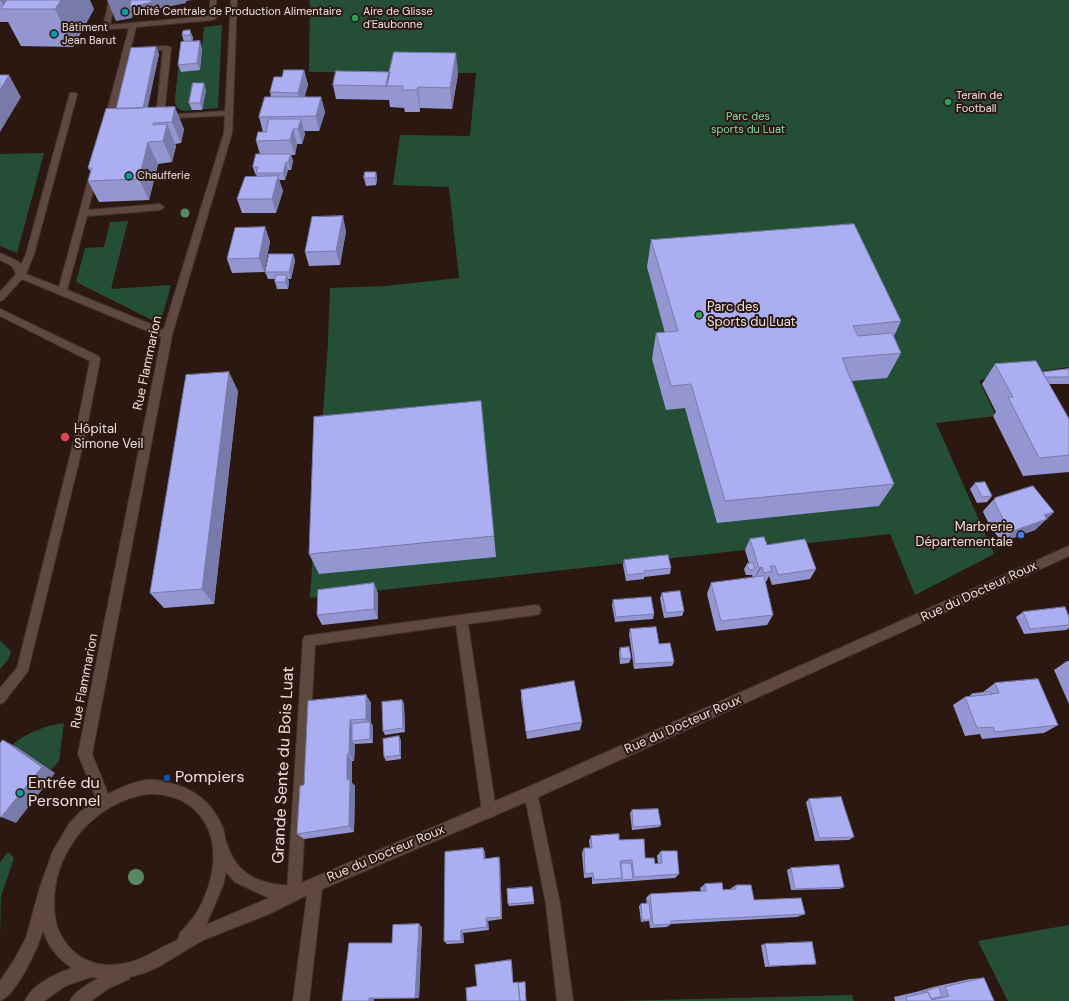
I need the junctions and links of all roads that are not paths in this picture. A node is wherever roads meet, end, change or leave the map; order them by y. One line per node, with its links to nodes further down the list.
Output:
1 (112, 0): 4 (street)
2 (213, 0): 4 (street)
3 (234, 0): 7 (street, Rue Flammarion)
4 (133, 26): 5 (street)
5 (127, 51): 7 (street); 8 (street)
6 (73, 95): 13 (street)
7 (229, 113): 17 (street, Rue Flammarion)
8 (119, 120)
9 (96, 167): 11 (street)
10 (160, 207): 11 (street)
11 (83, 213): 14 (street)
12 (0, 256): 13 (street)
13 (22, 275): 14 (street); 15 (street)
14 (62, 292): 17 (street)
15 (0, 298)
16 (0, 312): 21 (street)
17 (167, 335): 23 (street, Rue Flammarion)
18 (1069, 551): 22 (street, Rue du Docteur Roux)
19 (535, 610): 20 (street)
20 (462, 619): 24 (street); 28 (street, Grande Sente du Bois Luat)
21 (0, 698)
22 (531, 792): 24 (street, Rue du Docteur Roux); 36 (street)
23 (105, 802): 25 (street); 26 (street)
24 (489, 810): 27 (street, Rue du Docteur Roux)
25 (221, 846): 28 (street, Rue du Docteur Roux); 29 (street)
26 (48, 884): 31 (street); 32 (street)
27 (315, 884): 28 (street, Rue du Docteur Roux); 35 (street)
28 (294, 893): 29 (street, Rue du Docteur Roux)
29 (167, 954): 30 (street)
30 (138, 968): 31 (street); 34 (street)
31 (91, 970): 33 (street)
32 (0, 993)
33 (33, 1001)
34 (78, 1001)
35 (301, 1001)
36 (565, 1001)

